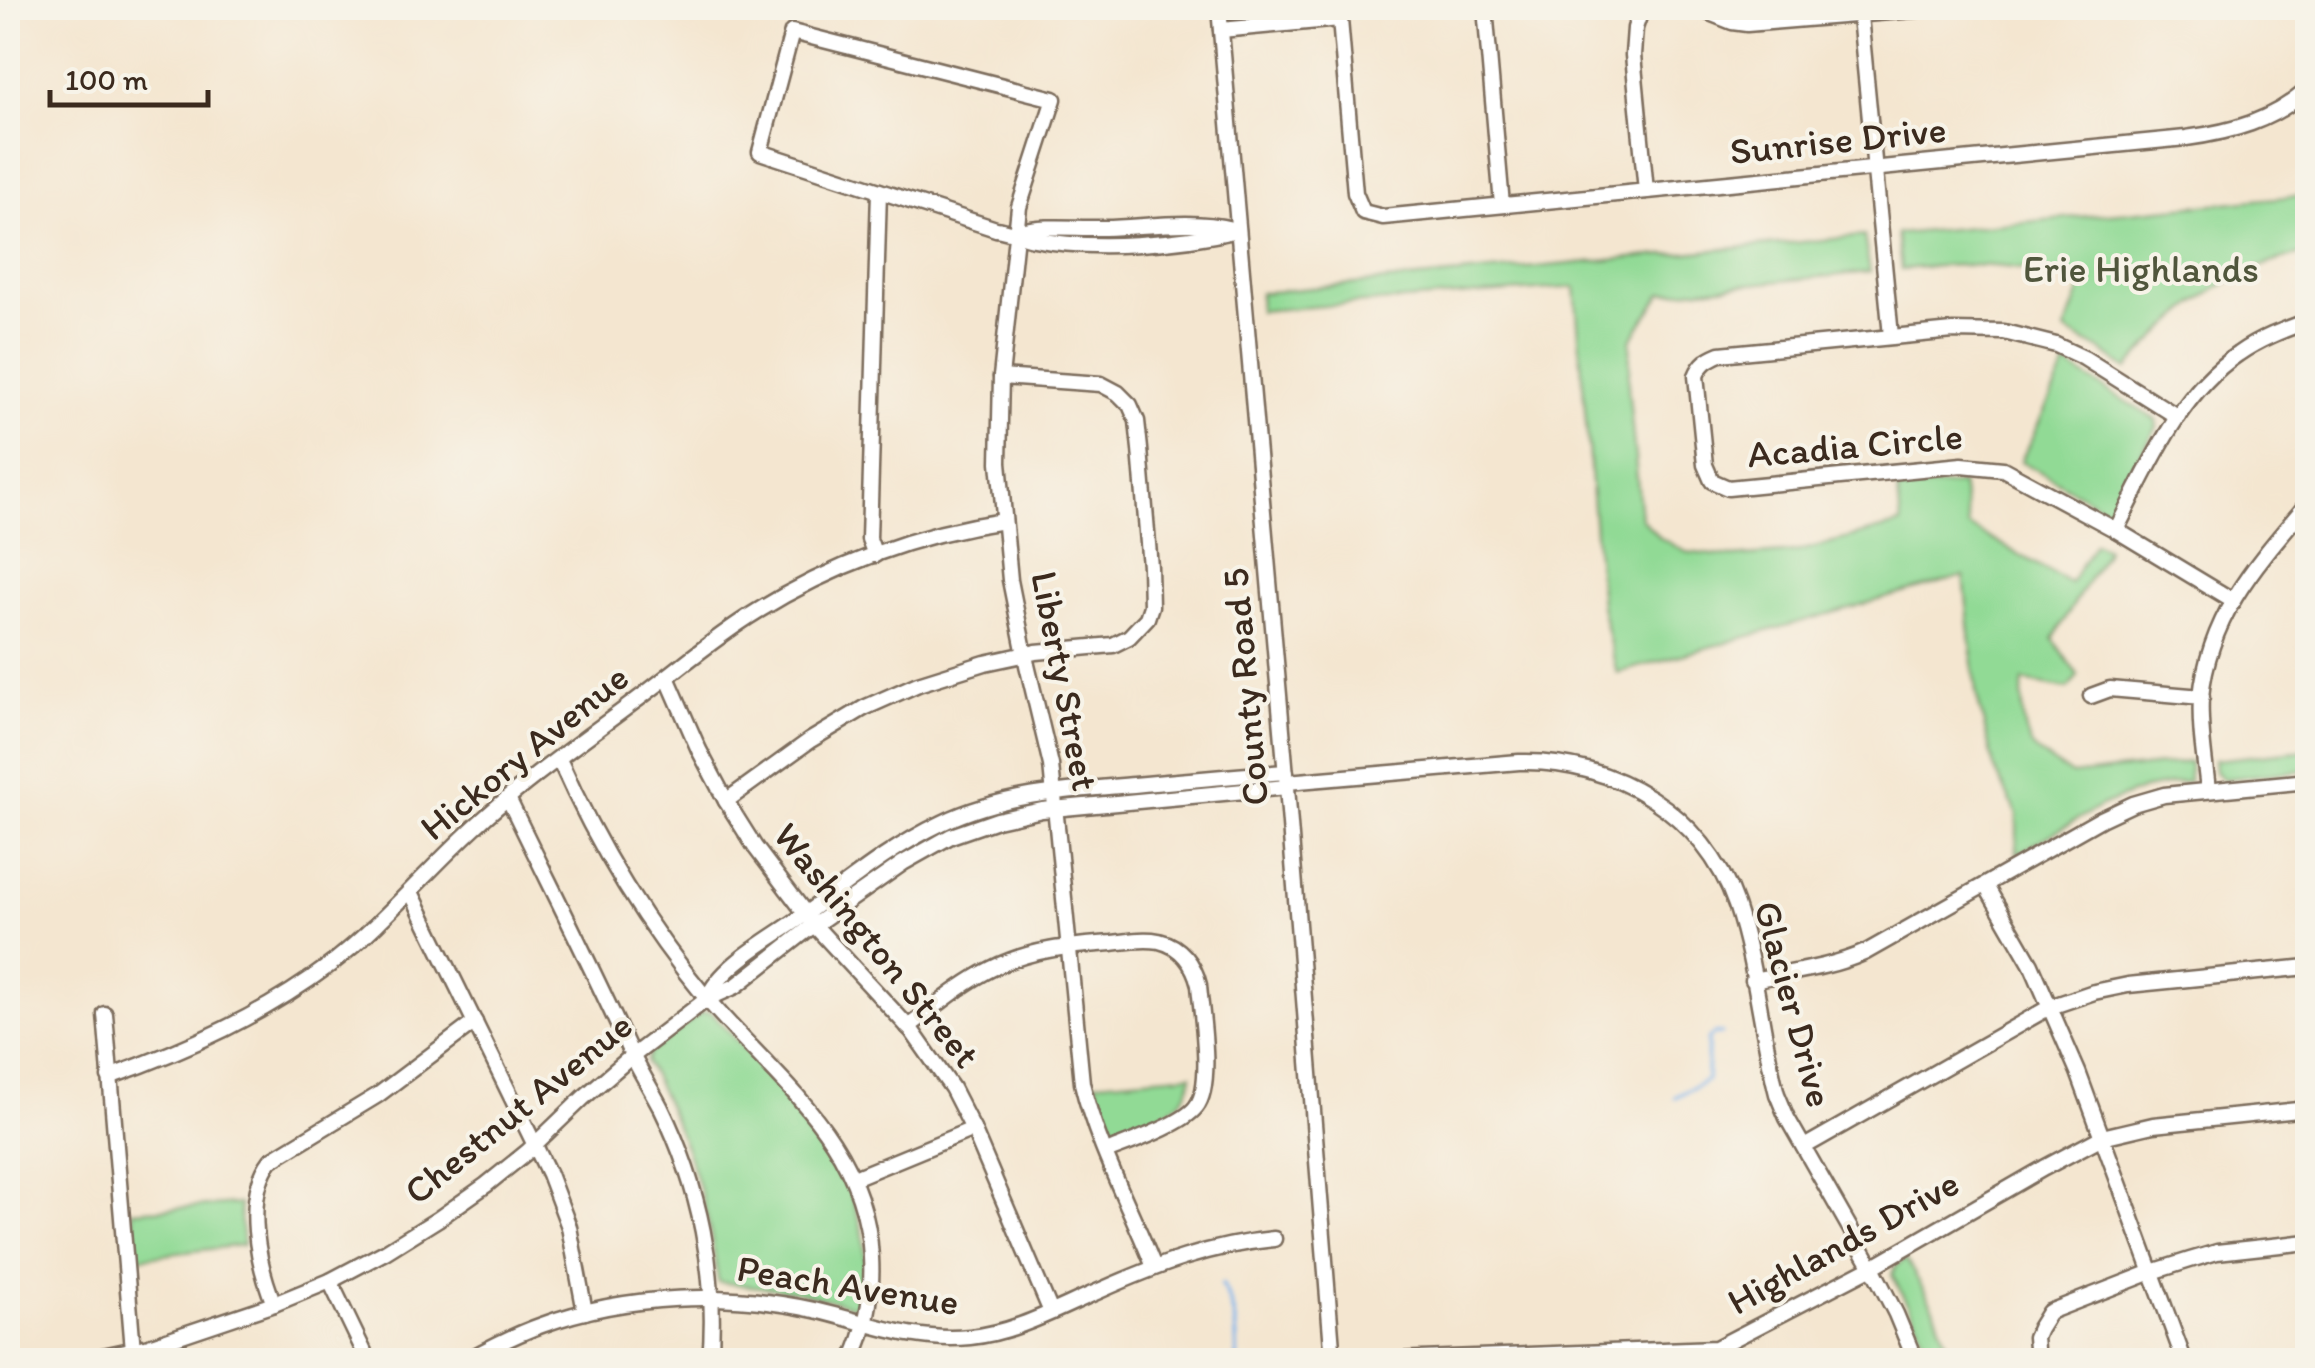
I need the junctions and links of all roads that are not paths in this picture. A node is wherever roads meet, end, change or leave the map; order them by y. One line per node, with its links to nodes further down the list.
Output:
1 (1268, 8): 6 (street)
2 (1485, 8): 14 (street)
3 (1642, 8): 13 (street)
4 (1697, 8): 8 (street)
5 (1938, 8): 8 (street)
6 (1220, 9): 9 (street, County Road 5)
7 (1340, 13): 9 (street); 14 (street, Sunrise Drive)
8 (1860, 16): 11 (street)
9 (1221, 30): 15 (street, County Road 5)
10 (2308, 89): 11 (street, Sunrise Drive)
11 (1874, 169): 13 (street, Sunrise Drive); 18 (street)
12 (880, 191): 16 (street); 16 (street, Liberty Street); 24 (street)
13 (1646, 192): 14 (street, Sunrise Drive)
14 (1502, 205)
15 (1238, 230): 16 (street); 31 (street, County Road 5)
16 (1017, 232): 19 (street, Liberty Street)
17 (2308, 321): 20 (street)
18 (1891, 336): 20 (street, Acadia Circle); 23 (street, Acadia Circle)
19 (1001, 377): 22 (street, Liberty Street); 26 (street)
20 (2178, 417): 23 (street)
21 (2308, 503): 25 (street)
22 (1004, 521): 24 (street, Hickory Avenue); 26 (street, Liberty Street)
23 (2116, 530): 25 (street, Acadia Circle)
24 (874, 554): 27 (street, Hickory Avenue)
25 (2232, 600): 29 (street)
26 (1024, 655): 34 (street, Liberty Street); 36 (street)
27 (668, 677): 30 (street, Hickory Avenue); 36 (street, Washington Street)
28 (2091, 696): 29 (street)
29 (2202, 697): 33 (street)
30 (559, 759): 35 (street, Hickory Avenue); 45 (street)
31 (1287, 780): 34 (street, Chestnut Avenue); 37 (street, Chestnut Avenue); 44 (street, Glacier Drive); 76 (street, County Road 5)
32 (2308, 781): 33 (street)
33 (2208, 790): 38 (street)
34 (1054, 792): 37 (street, Liberty Street); 40 (street, Chestnut Avenue)
35 (508, 798): 39 (street, Hickory Avenue); 50 (street)
36 (726, 801): 40 (street, Washington Street)
37 (1057, 809): 41 (street, Chestnut Avenue); 42 (street, Liberty Street)
38 (1986, 886): 44 (street); 46 (street)
39 (411, 892): 48 (street); 51 (street, Hickory Avenue)
40 (805, 914): 41 (street, Washington Street); 45 (street, Chestnut Avenue)
41 (815, 926): 45 (street, Chestnut Avenue); 49 (street, Washington Street)
42 (1069, 946): 49 (street); 57 (street, Liberty Street); 57 (street)
43 (2308, 966): 46 (street)
44 (1753, 980): 56 (street, Glacier Drive)
45 (707, 999): 50 (street, Chestnut Avenue); 58 (street)
46 (2050, 1008): 54 (street); 56 (street)
47 (105, 1014): 51 (street)
48 (475, 1022): 55 (street); 66 (street)
49 (908, 1027): 53 (street, Washington Street)
50 (632, 1056): 55 (street, Chestnut Avenue); 65 (street)
51 (109, 1077): 70 (street)
52 (2308, 1109): 54 (street, Highlands Drive)
53 (973, 1128): 58 (street); 68 (street, Washington Street)
54 (2102, 1138): 62 (street, Highlands Drive); 63 (street)
55 (534, 1145): 64 (street, Chestnut Avenue); 67 (street)
56 (1804, 1147): 62 (street, Glacier Drive)
57 (1106, 1152): 61 (street, Liberty Street)
58 (854, 1178): 69 (street)
59 (1274, 1240): 61 (street, Peach Avenue)
60 (2308, 1242): 63 (street)
61 (1154, 1267): 68 (street, Peach Avenue)
62 (1872, 1267): 77 (street, Highlands Drive); 78 (street, Glacier Drive)
63 (2152, 1272): 79 (street); 80 (street)
64 (330, 1281): 66 (street, Chestnut Avenue); 72 (street)
65 (710, 1298): 67 (street, Peach Avenue); 69 (street, Peach Avenue); 74 (street)
66 (274, 1304): 70 (street, Chestnut Avenue)
67 (586, 1312): 73 (street, Peach Avenue)
68 (1050, 1312): 69 (street, Peach Avenue)
69 (865, 1324): 75 (street)
70 (133, 1350): 71 (street, Chestnut Avenue)
71 (84, 1360)
72 (368, 1360)
73 (466, 1360)
74 (710, 1360)
75 (852, 1360)
76 (1333, 1360)
77 (1393, 1360)
78 (1915, 1360)
79 (2037, 1360)
80 (2184, 1360)

